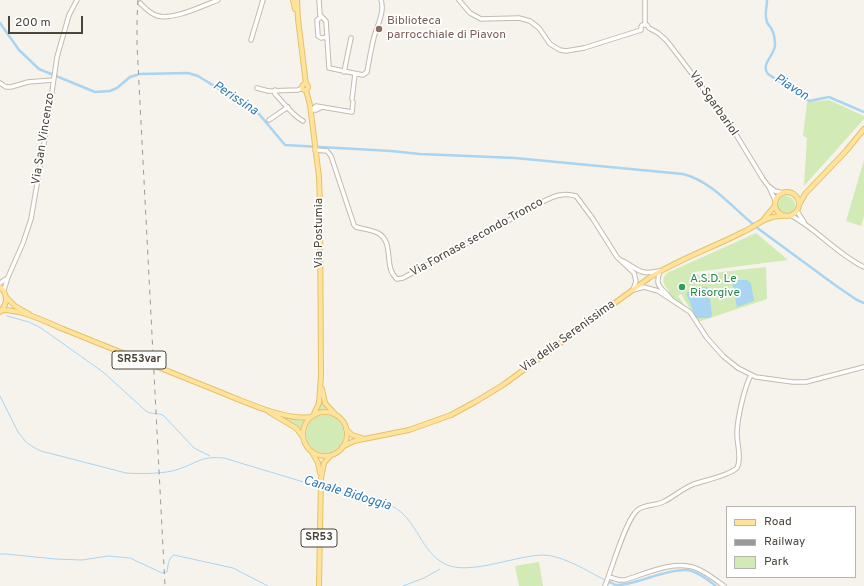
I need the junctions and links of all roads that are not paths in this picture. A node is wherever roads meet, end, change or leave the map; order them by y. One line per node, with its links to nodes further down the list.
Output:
1 (77, 0): 21 (street, Via San Vincenzo)
2 (218, 0): 10 (street)
3 (263, 0): 18 (street)
4 (292, 0): 12 (main road)
5 (297, 0): 12 (main road)
6 (319, 0): 11 (street)
7 (381, 0): 20 (street)
8 (459, 0): 15 (street)
9 (645, 0): 13 (street)
10 (141, 1)
11 (321, 17): 16 (street); 16 (street)
12 (298, 19): 24 (main road, Via Postumia)
13 (645, 24): 14 (street, Via Sgarbariol); 15 (street)
14 (648, 28): 15 (street); 32 (street, Via Sgarbariol)
15 (642, 30)
16 (327, 37): 19 (street)
17 (351, 38): 19 (street)
18 (251, 40)
19 (344, 72): 20 (street)
20 (356, 74): 27 (street)
21 (53, 77): 22 (street); 47 (street, Via San Vincenzo)
22 (0, 83)
23 (257, 88): 25 (street)
24 (304, 89): 25 (street); 27 (main road, Via Postumia)
25 (275, 90): 26 (street)
26 (288, 108): 28 (street); 29 (street)
27 (311, 110): 31 (main road, Via Postumia)
28 (270, 120)
29 (303, 121)
30 (864, 129): 34 (main road)
31 (316, 150): 44 (street, Via Fornase secondo Tronco); 58 (main road, Via Postumia)
32 (769, 187): 33 (street); 36 (street, Via Sgarbariol)
33 (783, 193): 35 (main road); 36 (main road)
34 (805, 194): 35 (main road); 37 (main road)
35 (796, 196): 37 (main road)
36 (775, 200): 38 (main road)
37 (799, 205): 39 (main road)
38 (774, 207): 40 (main road); 42 (main road, Via della Serenissima)
39 (797, 211): 41 (main road); 43 (street)
40 (782, 216): 41 (main road); 42 (main road, Via della Serenissima)
41 (792, 216): 43 (street)
42 (762, 221): 46 (main road, Via della Serenissima)
43 (804, 223): 45 (street)
44 (620, 260): 46 (street, Via Fornase secondo Tronco); 51 (street, Via Fornase secondo Tronco)
45 (864, 268)
46 (661, 271): 51 (main road, Via della Serenissima); 53 (street)
47 (8, 276): 48 (street, Via San Vincenzo); 50 (street, Via San Vincenzo)
48 (0, 283)
49 (0, 287): 50 (main road)
50 (4, 290): 52 (main road)
51 (633, 290): 53 (street); 64 (main road, Via della Serenissima)
52 (6, 298): 54 (main road, SR53var); 55 (main road, SR53var)
53 (672, 300): 57 (street)
54 (1, 311): 55 (main road, SR53var)
55 (33, 317): 59 (main road, SR53var, bridge)
56 (864, 368): 57 (street)
57 (751, 375): 69 (street)
58 (321, 376): 60 (main road, Via Postumia); 61 (main road, Via Postumia)
59 (263, 409): 60 (main road, SR53var); 63 (main road, SR53var)
60 (312, 417): 61 (main road); 63 (main road)
61 (338, 417): 62 (main road)
62 (345, 426): 64 (main road); 65 (main road)
63 (303, 438): 66 (main road, SR53)
64 (368, 438): 65 (main road, Via della Serenissima)
65 (342, 447): 67 (main road, SR53)
66 (311, 451): 67 (main road); 68 (main road, SR53)
67 (331, 455): 68 (main road, SR53)
68 (320, 478): 70 (main road, SR53)
69 (608, 577): 71 (street); 72 (street)
70 (319, 586)
71 (605, 586)
72 (724, 586)

